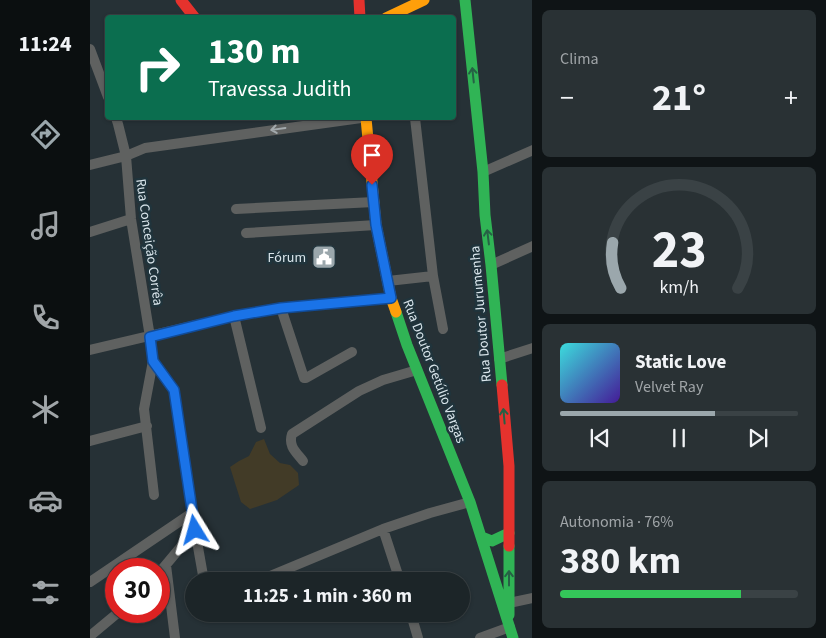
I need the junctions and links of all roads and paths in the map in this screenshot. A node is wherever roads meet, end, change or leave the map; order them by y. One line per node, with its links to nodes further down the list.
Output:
1 (181, 0): 5 (main road)
2 (359, 0): 6 (main road)
3 (424, 0): 7 (main road)
4 (465, 0): 17 (main road, Rua Doutor Jurumenha, one-way to 4)
5 (193, 15)
6 (360, 15)
7 (392, 15)
8 (90, 49): 9 (street)
9 (105, 89)
10 (117, 120): 15 (street, Rua Conceição Corrêa)
11 (346, 120): 15 (street, one-way to 15)
12 (366, 120): 18 (main road, Rua Doutor Getúlio Vargas)
13 (414, 120): 26 (street)
14 (532, 150): 17 (street)
15 (126, 156): 16 (street); 20 (street, Rua Conceição Corrêa)
16 (90, 166)
17 (483, 172): 25 (main road, Rua Doutor Jurumenha, one-way to 17)
18 (374, 202): 19 (street); 21 (main road, Rua Doutor Getúlio Vargas)
19 (236, 209)
20 (131, 219): 22 (street); 32 (street, Rua Conceição Corrêa)
21 (376, 225): 23 (street); 27 (main road, Rua Doutor Getúlio Vargas)
22 (90, 232)
23 (246, 233)
24 (532, 246): 25 (street)
25 (491, 265): 36 (main road, Rua Doutor Jurumenha)
26 (433, 276): 27 (street); 31 (street)
27 (388, 281): 28 (main road, Rua Doutor Getúlio Vargas)
28 (391, 298): 29 (street); 38 (main road, Rua Doutor Getúlio Vargas)
29 (281, 308): 30 (street); 35 (street)
30 (234, 316): 32 (street); 40 (street)
31 (443, 329)
32 (150, 337): 34 (street); 37 (street, Rua Conceição Corrêa)
33 (532, 348): 36 (street)
34 (90, 350)
35 (352, 352)
36 (499, 359): 48 (main road, Rua Doutor Jurumenha, one-way to 36)
37 (153, 361): 39 (street, Rua Conceição Corrêa); 45 (street, Rua Conceição Corrêa)
38 (417, 370): 42 (street); 44 (main road, Rua Doutor Getúlio Vargas)
39 (147, 426): 41 (street); 43 (street, Rua Conceição Corrêa)
40 (261, 428)
41 (90, 442)
42 (303, 461)
43 (154, 495)
44 (470, 502): 47 (street); 49 (main road, Rua Doutor Getúlio Vargas)
45 (192, 513): 46 (street, Rua Conceição Corrêa); 54 (street)
46 (195, 530): 50 (street); 51 (street, Rua Conceição Corrêa)
47 (383, 530): 52 (street); 53 (street)
48 (509, 532): 49 (main road); 57 (main road, Rua Doutor Jurumenha, one-way to 48)
49 (482, 537): 60 (main road, Rua Doutor Getúlio Vargas)
50 (170, 560)
51 (202, 572)
52 (280, 572)
53 (397, 572)
54 (90, 582)
55 (170, 597): 62 (street)
56 (532, 598): 57 (street)
57 (509, 603): 60 (main road, Rua Doutor Jurumenha)
58 (413, 622): 63 (street)
59 (106, 623): 61 (street)
60 (511, 634): 64 (street)
61 (90, 636)
62 (175, 638)
63 (418, 638)
64 (480, 638)

